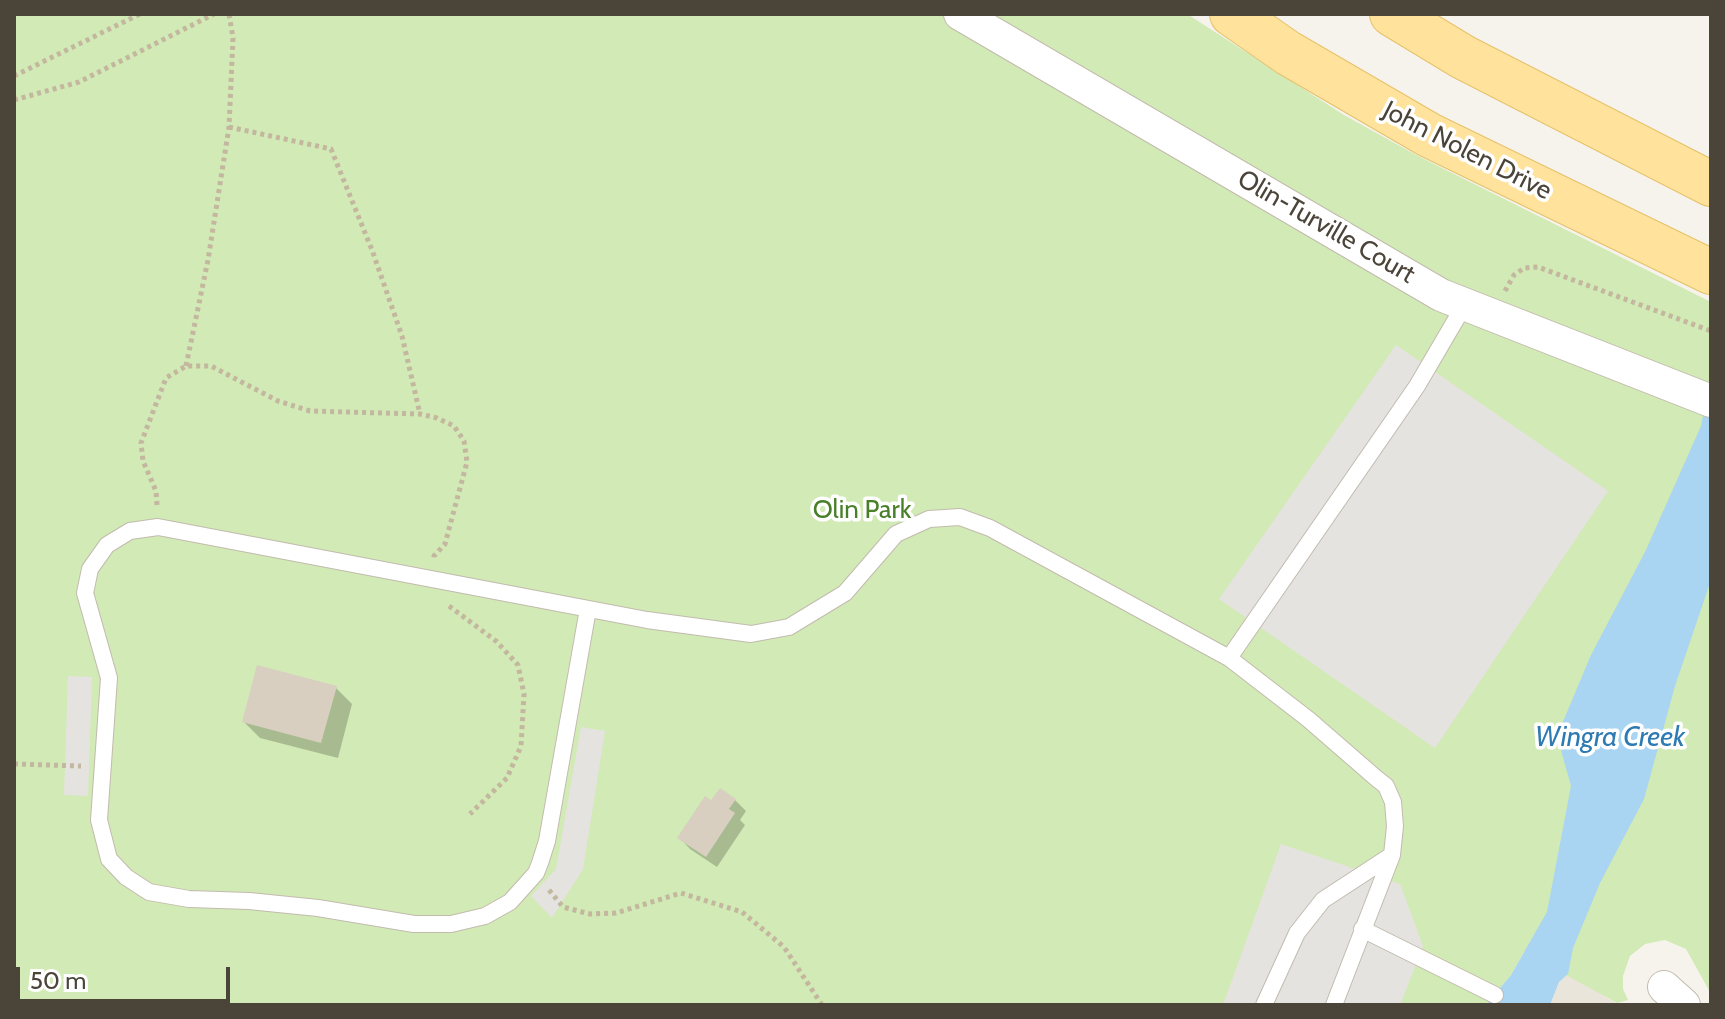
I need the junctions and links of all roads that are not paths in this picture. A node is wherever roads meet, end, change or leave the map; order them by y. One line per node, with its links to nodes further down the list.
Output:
1 (960, 14): 6 (street, Olin-Turville Court)
2 (1232, 14): 5 (main road, John Nolen Drive)
3 (1392, 14): 4 (main road)
4 (1711, 184)
5 (1711, 272)
6 (1465, 304): 7 (street, Olin-Turville Court); 9 (lane)
7 (1702, 398)
8 (588, 609): 8 (lane); 9 (lane)
9 (1229, 658): 10 (lane)
10 (1392, 855): 11 (lane); 13 (lane)
11 (1362, 929): 12 (lane); 14 (lane)
12 (1495, 995)
13 (1264, 1005)
14 (1334, 1005)

